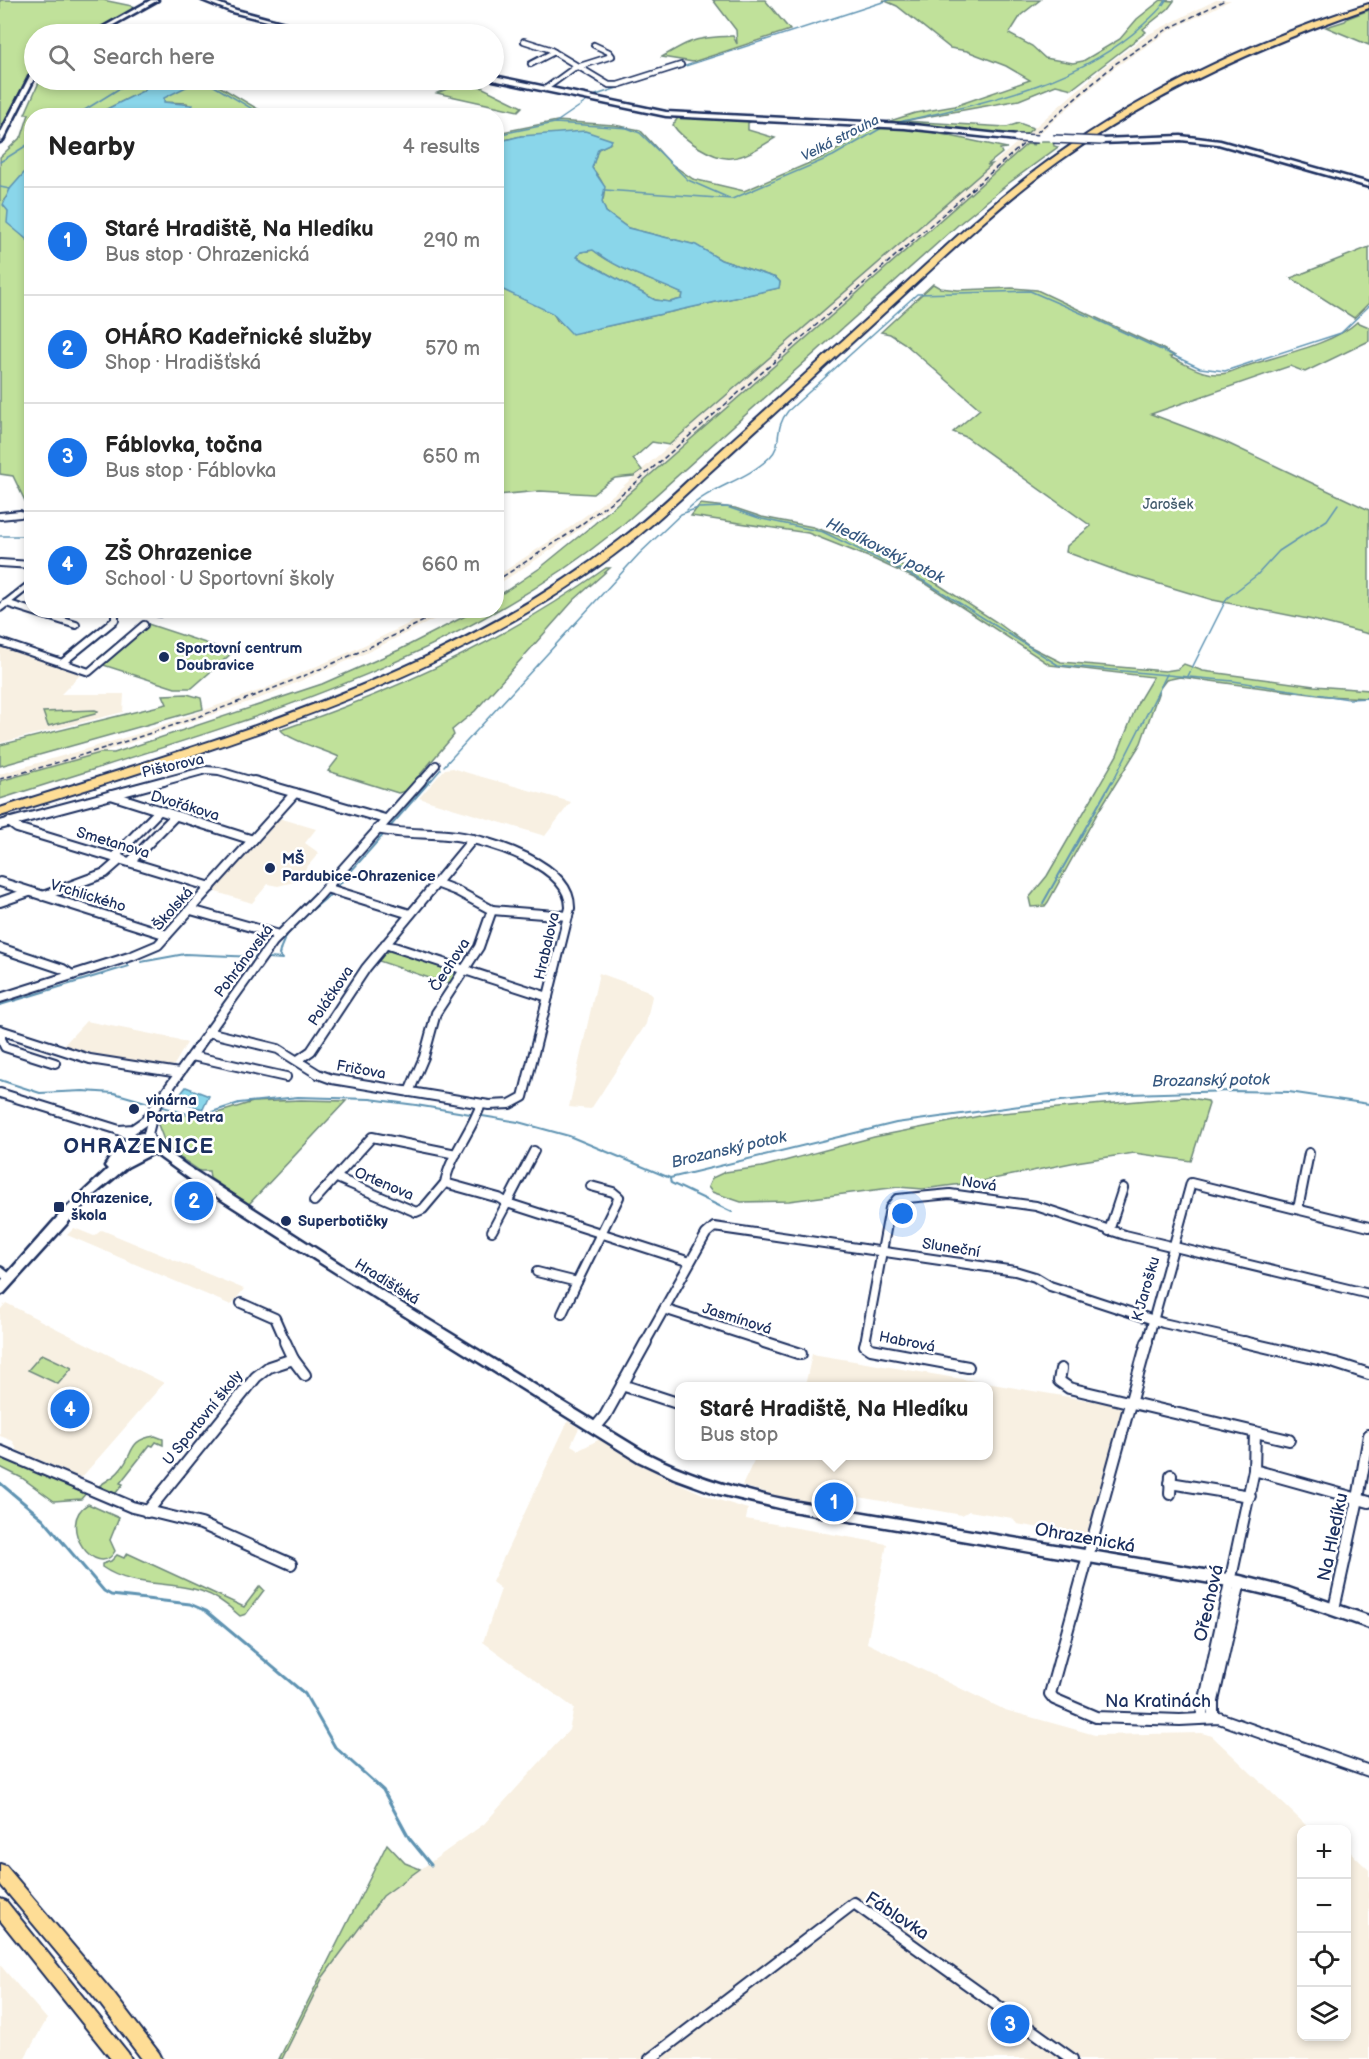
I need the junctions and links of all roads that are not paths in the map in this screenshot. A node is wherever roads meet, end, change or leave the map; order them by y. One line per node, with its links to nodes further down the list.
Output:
1 (155, 0): 4 (street)
2 (205, 0): 5 (street)
3 (1369, 4): 24 (highway); 36 (highway)
4 (112, 24)
5 (284, 24)
6 (524, 41): 8 (street)
7 (594, 45): 11 (street)
8 (554, 52): 9 (street); 11 (street)
9 (531, 64)
10 (681, 64): 11 (street)
11 (578, 67): 13 (street)
12 (504, 80): 13 (street)
13 (545, 89): 16 (street, bridge)
14 (26, 90): 15 (street)
15 (0, 140)
16 (1369, 185)
17 (20, 514): 18 (street)
18 (0, 516)
19 (0, 563): 20 (street)
20 (24, 565)
21 (24, 589): 22 (street)
22 (3, 605): 23 (street)
23 (24, 611)
24 (504, 615)
25 (50, 618): 28 (street)
26 (115, 618): 31 (street)
27 (499, 618): 35 (highway)
28 (76, 625)
29 (144, 625): 31 (street)
30 (0, 642): 31 (street)
31 (62, 663)
32 (436, 765): 39 (street, Pohránovská)
33 (295, 793): 34 (street, Pištorova); 39 (street, Pištorova); 44 (street, Školská)
34 (111, 795): 37 (street, Dvořákova); 40 (street, Pištorova)
35 (0, 805)
36 (0, 812)
37 (158, 812): 38 (street, Dvořákova); 45 (street)
38 (174, 817): 44 (street, Dvořákova); 46 (street)
39 (386, 819): 42 (street, Pohránovská)
40 (9, 822): 41 (street, Pištorova); 45 (street, Smetanova)
41 (0, 825)
42 (377, 829): 43 (street, Hrabalova); 50 (street, Pohránovská)
43 (473, 839): 48 (street, Poláčkova); 57 (street, Hrabalova)
44 (253, 840): 49 (street, Školská)
45 (117, 858): 46 (street, Smetanova); 52 (street)
46 (130, 862): 49 (street, Smetanova)
47 (0, 882): 51 (street, Vrchlického)
48 (436, 883): 55 (street); 56 (street, Poláčkova)
49 (211, 887): 54 (street, Školská)
50 (326, 888): 56 (street); 59 (street, Pohránovská)
51 (29, 891): 52 (street, Vrchlického); 53 (street)
52 (43, 896): 58 (street, Vrchlického)
53 (0, 902)
54 (190, 910): 58 (street, Školská); 59 (street)
55 (492, 910): 57 (street); 62 (street, Čechova)
56 (411, 914): 60 (street, Poláčkova)
57 (568, 916): 65 (street, Hrabalova)
58 (168, 935): 63 (street, Školská)
59 (279, 935): 67 (street, Pohránovská)
60 (386, 944): 62 (street); 69 (street, Poláčkova)
61 (0, 948): 63 (street)
62 (464, 971): 65 (street); 73 (street, Čechova)
63 (72, 975): 64 (street, Školská)
64 (0, 998)
65 (548, 998): 75 (street, Hrabalova)
66 (1, 1030): 70 (street); 71 (street)
67 (208, 1032): 68 (street, Pohránovská); 69 (street, Fričova)
68 (192, 1056): 71 (street, Pohránovská); 72 (street)
69 (298, 1060): 73 (street, Fričova)
70 (55, 1063)
71 (179, 1074): 77 (street, Pohránovská)
72 (285, 1077)
73 (409, 1092): 76 (street, Fričova)
74 (0, 1093): 78 (street)
75 (518, 1101): 76 (street, Fričova)
76 (479, 1108): 85 (street, Ortenova)
77 (153, 1112): 79 (street, Pohránovská); 80 (street, Pohránovská); 81 (street, Pohránovská)
78 (100, 1125): 79 (street); 82 (street)
79 (119, 1130): 80 (street)
80 (137, 1138): 81 (street); 82 (street)
81 (151, 1143): 86 (street); 87 (street, Hradišťská)
82 (125, 1147): 86 (street); 94 (street)
83 (534, 1151): 93 (street)
84 (1309, 1153): 95 (street)
85 (456, 1154): 88 (street); 89 (street, Ortenova)
86 (139, 1156): 87 (street, Hradišťská); 94 (street)
87 (196, 1177): 121 (street, Hradišťská)
88 (337, 1178): 89 (street, Ortenova); 92 (street)
89 (445, 1183): 93 (street)
90 (591, 1186): 99 (street)
91 (1123, 1188): 97 (street)
92 (314, 1201)
93 (507, 1203): 98 (street); 99 (street)
94 (78, 1204): 104 (street)
95 (1298, 1209): 96 (street); 100 (street, K Jarošku)
96 (1369, 1227)
97 (1109, 1231): 100 (street, Nová); 101 (street, Nová)
98 (492, 1232)
99 (600, 1234): 102 (street); 105 (street)
100 (1173, 1246): 107 (street, Nová); 111 (street, K Jarošku)
101 (881, 1251): 102 (street, Sluneční); 111 (street, Sluneční); 114 (street, Habrová)
102 (690, 1262): 109 (street, Sluneční)
103 (537, 1272): 105 (street)
104 (5, 1275): 106 (street)
105 (577, 1282): 110 (street)
106 (0, 1290)
107 (1369, 1294)
108 (242, 1303): 113 (street)
109 (664, 1309): 112 (street, Jasmínová); 118 (street, Sluneční)
110 (562, 1314)
111 (1153, 1320): 116 (street, Sluneční); 120 (street, K Jarošku)
112 (801, 1354)
113 (293, 1359): 117 (street); 131 (street, U Sportovní školy)
114 (968, 1367)
115 (1061, 1369): 120 (street)
116 (1369, 1374)
117 (305, 1375)
118 (622, 1385): 119 (street); 121 (street, Sluneční)
119 (675, 1402)
120 (1130, 1403): 122 (street); 132 (street, K Jarošku)
121 (596, 1428): 132 (street, Ohrazenická)
122 (1255, 1432): 124 (street); 126 (street, Ořechová)
123 (1369, 1435): 129 (street, Na Hledíku)
124 (1289, 1440)
125 (0, 1451): 131 (street)
126 (1254, 1470): 128 (street, Ořechová); 129 (street)
127 (1170, 1494): 128 (street)
128 (1250, 1496): 134 (street, Ořechová)
129 (1358, 1499): 130 (street); 135 (street, Na Hledíku)
130 (1369, 1502)
131 (147, 1512): 133 (street)
132 (1088, 1556): 134 (street, Ohrazenická); 138 (street, Na Kratinách)
133 (291, 1564)
134 (1236, 1582): 135 (street, Ohrazenická); 137 (street, Ořechová); 138 (street, Ořechová)
135 (1334, 1609): 136 (street, Ohrazenická)
136 (1369, 1622)
137 (1213, 1717): 138 (street, Na Kratinách); 139 (street, Na Kratinách)
138 (1201, 1718)
139 (1369, 1771)
140 (0, 1872): 143 (main road)
141 (0, 1907): 142 (main road)
142 (122, 2059)
143 (153, 2059)
144 (650, 2059): 145 (street, Fáblovka)
145 (1072, 2059)

